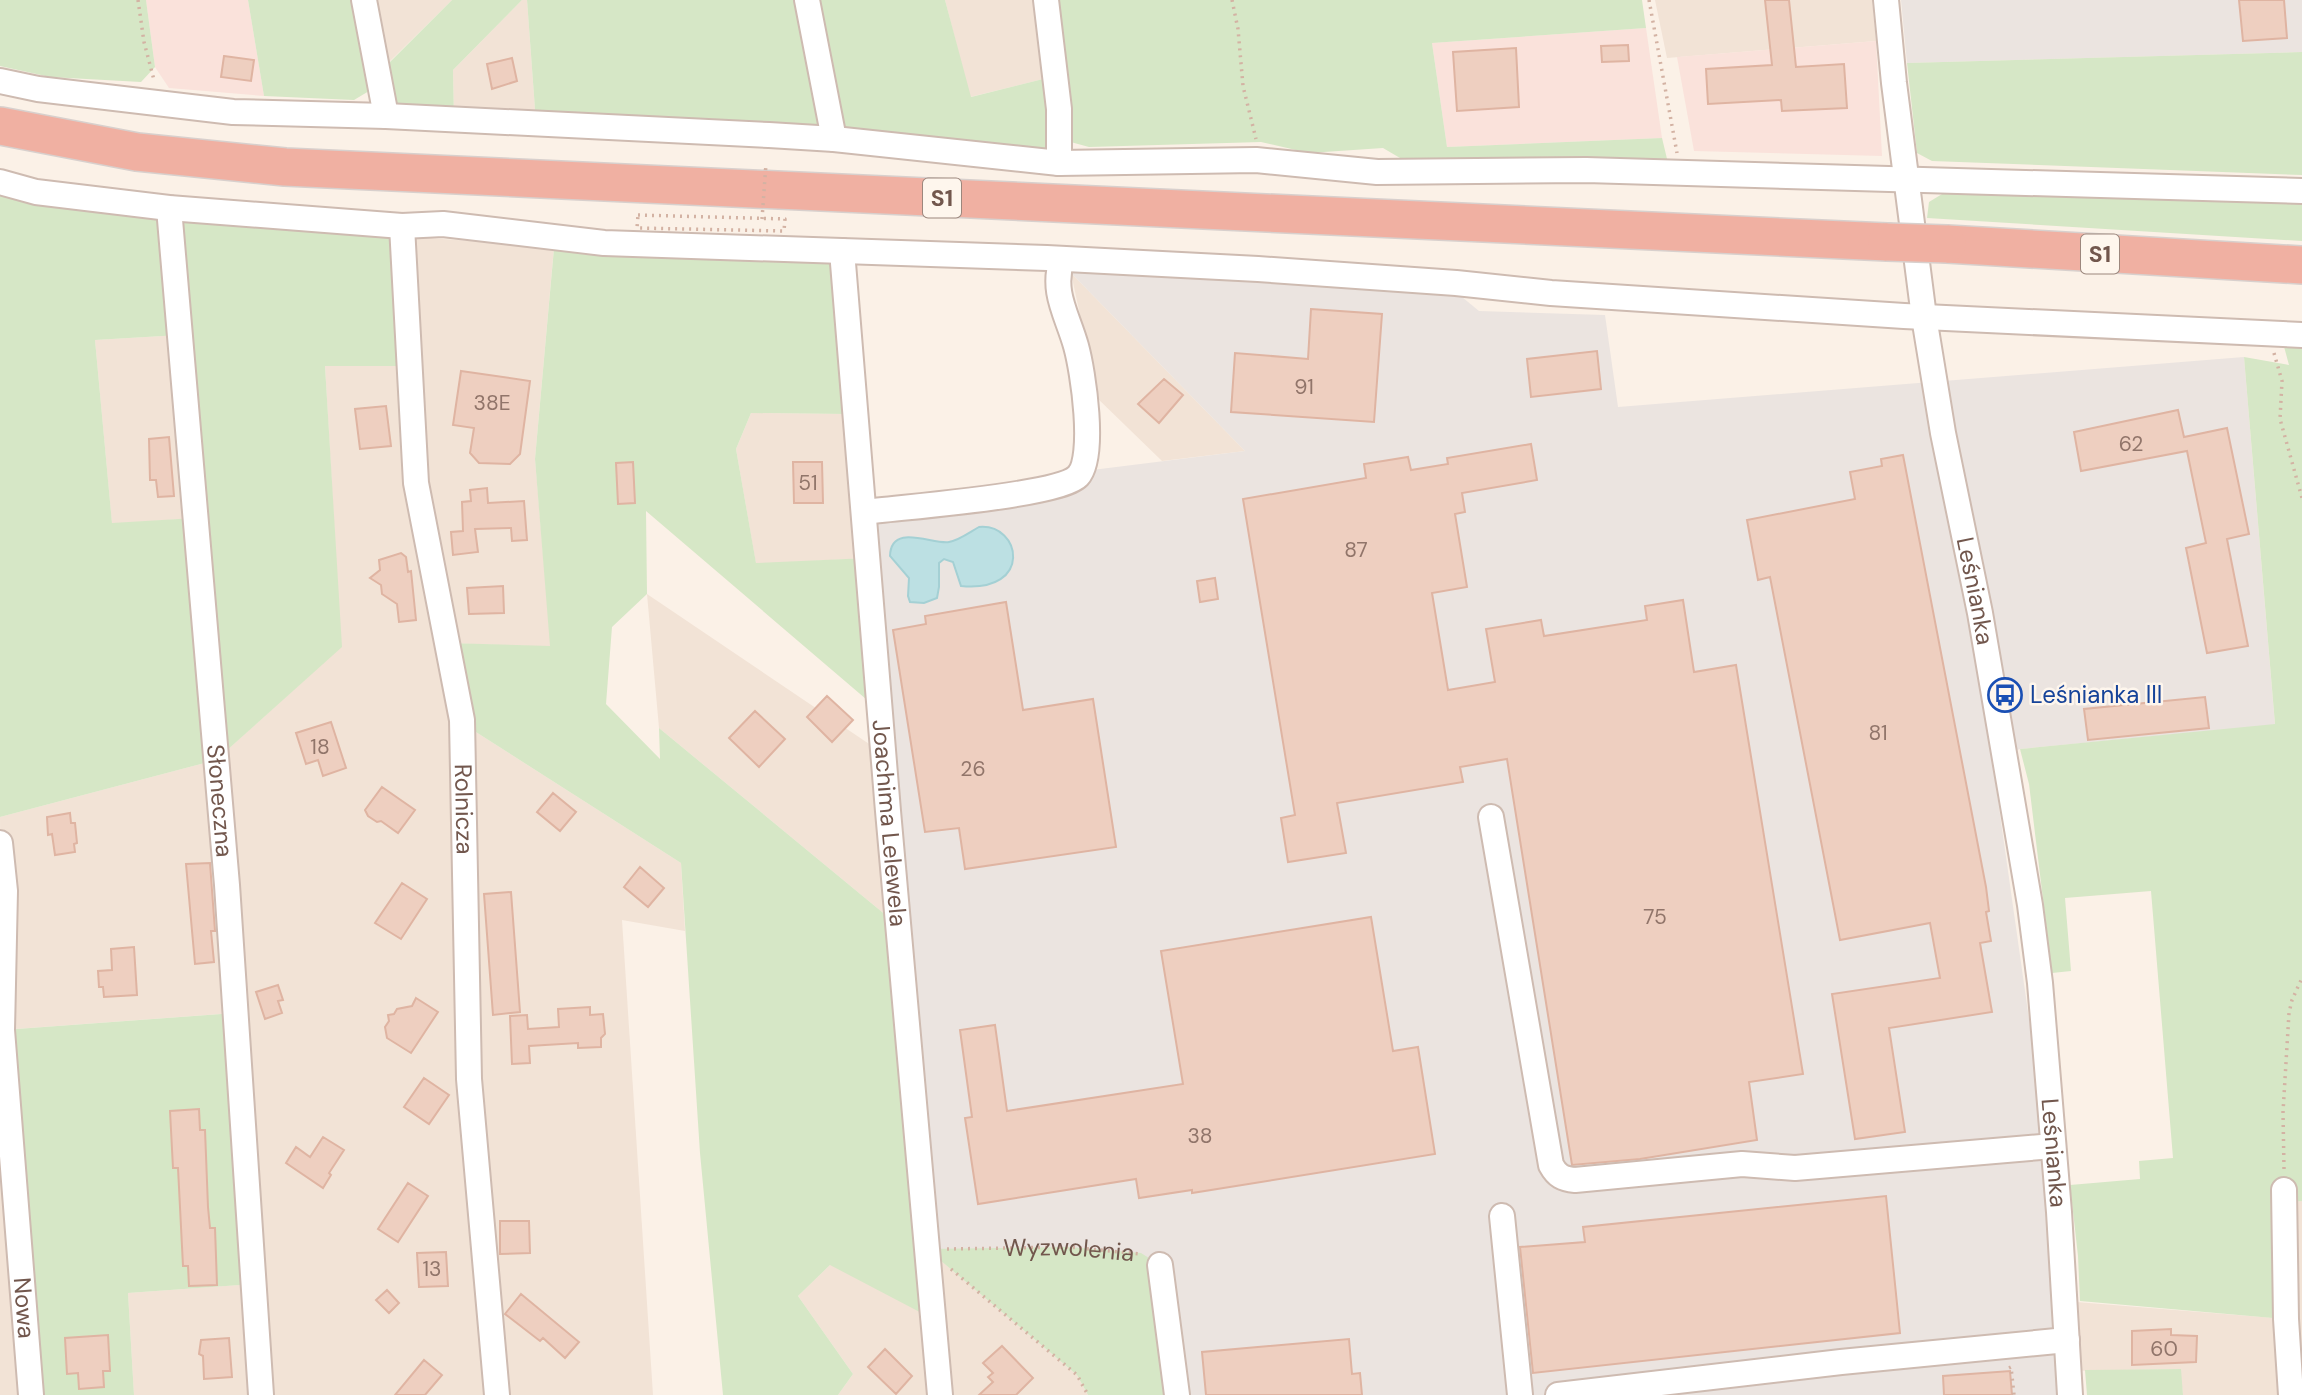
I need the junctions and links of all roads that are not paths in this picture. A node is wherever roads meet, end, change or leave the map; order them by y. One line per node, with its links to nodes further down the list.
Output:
1 (364, 0): 6 (street)
2 (807, 0): 8 (street)
3 (1046, 0): 9 (street)
4 (1886, 0): 10 (street, Leśnianka)
5 (0, 81): 6 (street)
6 (386, 116): 8 (street)
7 (0, 126): 17 (highway, S1, bridge)
8 (834, 139): 9 (street)
9 (1059, 163): 10 (street)
10 (1907, 178): 12 (street); 18 (street, Leśnianka)
11 (0, 183): 13 (street)
12 (2302, 191)
13 (169, 208): 14 (street); 29 (street, Słoneczna)
14 (402, 226): 15 (street); 30 (street, Rolnicza)
15 (842, 251): 16 (street); 20 (street, Joachima Lelewela)
16 (1062, 259): 18 (street); 20 (street)
17 (2302, 268)
18 (1924, 317): 19 (street); 23 (street, Leśnianka)
19 (2302, 335)
20 (865, 512): 31 (street, Joachima Lelewela)
21 (1491, 817): 23 (street)
22 (0, 844): 28 (street, Nowa)
23 (2053, 1146): 27 (street, Leśnianka)
24 (2284, 1190): 36 (street)
25 (1502, 1216): 33 (street)
26 (1160, 1265): 32 (street, Wyzwolenia)
27 (2067, 1340): 34 (street); 35 (street, Leśnianka)
28 (31, 1395)
29 (261, 1395)
30 (497, 1395)
31 (940, 1395)
32 (1177, 1395)
33 (1520, 1395)
34 (1558, 1395)
35 (2070, 1395)
36 (2291, 1395)

